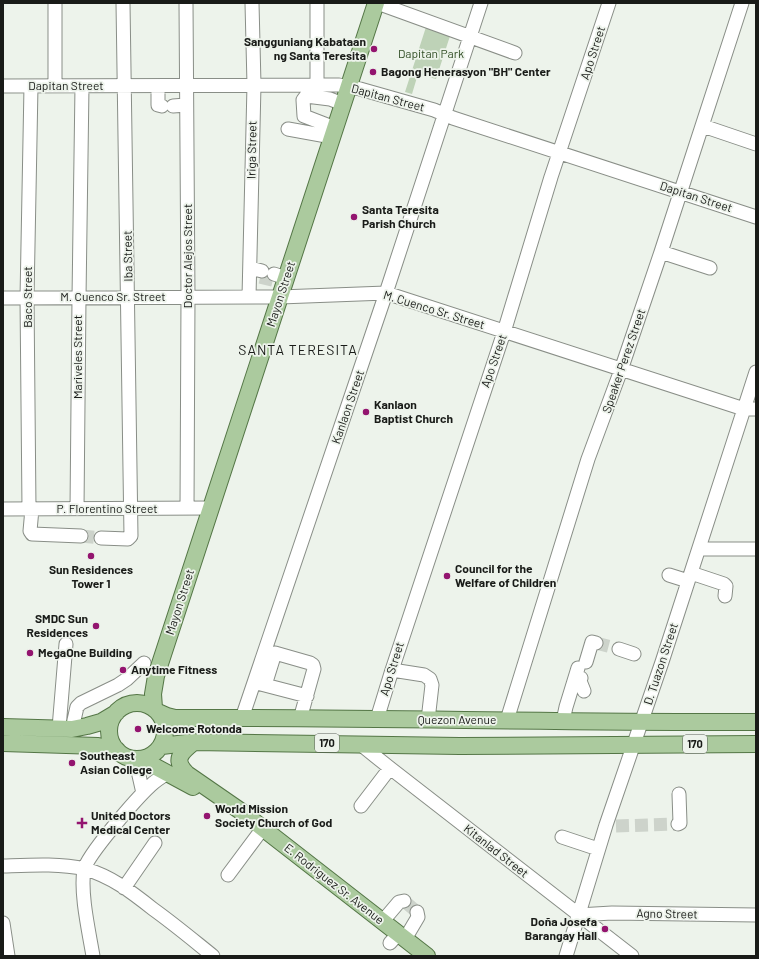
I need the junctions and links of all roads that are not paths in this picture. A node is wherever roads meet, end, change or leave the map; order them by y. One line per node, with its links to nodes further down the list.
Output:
1 (55, 3): 17 (street)
2 (123, 3): 19 (street, Iba Street)
3 (186, 3): 12 (street, Doctor Alejos Street)
4 (252, 3): 13 (street, Iriga Street)
5 (317, 3): 14 (street)
6 (376, 3): 10 (street); 21 (main road, Mayon Street)
7 (481, 3): 10 (street, Kanlaon Street)
8 (610, 3): 29 (street, Apo Street)
9 (742, 3): 25 (street, Speaker Perez Street)
10 (470, 36): 11 (street); 24 (street, Kanlaon Street)
11 (515, 53)
12 (186, 85): 13 (street, Dapitan Street); 20 (street, Dapitan Street); 23 (street, Doctor Alejos Street)
13 (254, 85): 14 (street, Dapitan Street); 34 (street, Iriga Street)
14 (317, 85): 21 (street, Dapitan Street)
15 (3, 86): 16 (street, Dapitan Street)
16 (32, 86): 17 (street, Dapitan Street); 41 (street, Baco Street)
17 (55, 86): 18 (street, Dapitan Street)
18 (82, 86): 19 (street, Dapitan Street); 42 (street, Mariveles Street)
19 (125, 86): 20 (street, Dapitan Street); 36 (street, Iba Street)
20 (158, 86): 23 (street)
21 (349, 86): 22 (main road, Mayon Street); 24 (street, Dapitan Street)
22 (343, 104): 27 (main road, Mayon Street); 27 (street)
23 (186, 106): 37 (street, Doctor Alejos Street)
24 (444, 114): 29 (street, Dapitan Street); 35 (street, Kanlaon Street)
25 (703, 126): 28 (street); 30 (street, Speaker Perez Street)
26 (288, 129): 27 (street)
27 (334, 132): 34 (main road, Mayon Street)
28 (756, 144)
29 (560, 152): 30 (street, Dapitan Street); 43 (street, Apo Street)
30 (681, 192): 31 (street, Dapitan Street); 32 (street, Speaker Perez Street)
31 (756, 217)
32 (661, 252): 33 (street); 44 (street, Speaker Perez Street)
33 (710, 268)
34 (268, 272): 38 (street, Iriga Street); 39 (main road, Mayon Street)
35 (386, 293): 39 (street, M. Cuenco Sr. Street); 43 (street, M. Cuenco Sr. Street); 60 (street, Kanlaon Street)
36 (128, 297): 37 (street, M. Cuenco Sr. Street); 42 (street, M. Cuenco Sr. Street); 52 (street, Iba Street)
37 (188, 297): 38 (street, M. Cuenco Sr. Street); 47 (street, Doctor Alejos Street)
38 (249, 297): 39 (street, M. Cuenco Sr. Street)
39 (280, 297): 48 (main road, Mayon Street)
40 (3, 298): 41 (street, M. Cuenco Sr. Street)
41 (27, 298): 42 (street, M. Cuenco Sr. Street); 50 (street, Baco Street)
42 (79, 298): 51 (street, Mariveles Street)
43 (504, 332): 44 (street, M. Cuenco Sr. Street); 67 (street, Apo Street)
44 (621, 370): 46 (street, M. Cuenco Sr. Street); 79 (street, Speaker Perez Street)
45 (756, 372): 46 (street, D. Tuazon Street)
46 (750, 409): 55 (street, D. Tuazon Street)
47 (187, 508): 48 (street, P. Florentino Street); 52 (street, P. Florentino Street)
48 (211, 508): 68 (main road, Mayon Street)
49 (3, 509): 50 (street, P. Florentino Street)
50 (31, 509): 51 (street, P. Florentino Street); 53 (street, Baco Street)
51 (77, 509): 52 (street, P. Florentino Street)
52 (132, 510): 54 (street, Iba Street)
53 (81, 536)
54 (101, 538)
55 (699, 549): 56 (street); 58 (street, D. Tuazon Street)
56 (756, 549)
57 (669, 575): 58 (street)
58 (690, 577): 59 (street); 81 (street, D. Tuazon Street)
59 (725, 596)
60 (269, 642): 65 (street); 69 (street, Kanlaon Street)
61 (596, 643): 80 (street)
62 (66, 644): 84 (street)
63 (619, 649): 64 (street)
64 (634, 654)
65 (317, 658)
66 (144, 663): 84 (street)
67 (392, 670): 76 (street, Apo Street); 78 (street)
68 (156, 676): 71 (main road, Mayon Street); 72 (main road, Mayon Street)
69 (260, 684): 70 (street); 70 (street); 74 (street, Kanlaon Street)
70 (307, 696): 75 (street)
71 (131, 703): 72 (main road, 170); 73 (main road)
72 (156, 710): 74 (main road, Quezon Avenue / 170); 91 (main road)
73 (116, 713): 84 (main road); 93 (main road)
74 (242, 718): 75 (main road, Quezon Avenue / 170)
75 (300, 718): 76 (main road, Quezon Avenue / 170)
76 (384, 719): 78 (main road, Quezon Avenue / 170); 88 (main road)
77 (460, 719): 78 (main road, Quezon Avenue / 170); 79 (main road, Quezon Avenue / 170); 92 (main road)
78 (428, 720)
79 (507, 720): 80 (main road, Quezon Avenue / 170)
80 (563, 721): 81 (main road, Quezon Avenue / 170)
81 (642, 722): 82 (main road, Quezon Avenue / 170); 89 (street, D. Tuazon Street)
82 (756, 722)
83 (3, 727): 84 (main road)
84 (66, 728)
85 (194, 742): 87 (main road, Quezon Avenue / 170); 91 (main road, Quezon Avenue / 170); 100 (main road, E. Rodriguez Sr. Avenue)
86 (3, 743): 93 (main road)
87 (362, 744): 88 (main road, Quezon Avenue / 170); 95 (street, Kitanlad Street)
88 (392, 744): 92 (main road, Quezon Avenue / 170)
89 (634, 744): 90 (main road, Quezon Avenue / 170); 92 (main road, Quezon Avenue / 170); 105 (street, D. Tuazon Street)
90 (756, 744)
91 (162, 746): 94 (main road, 170)
92 (460, 746)
93 (117, 750): 94 (main road)
94 (137, 759): 96 (main road, E. Rodriguez Sr. Avenue); 97 (street)
95 (390, 768): 99 (street); 112 (street, Kitanlad Street)
96 (168, 773): 97 (street); 100 (main road, E. Rodriguez Sr. Avenue)
97 (143, 793): 107 (street)
98 (679, 794): 101 (street)
99 (361, 806)
100 (242, 812): 102 (main road, E. Rodriguez Sr. Avenue)
101 (678, 824)
102 (262, 828): 108 (street); 114 (main road, E. Rodriguez Sr. Avenue)
103 (562, 837): 105 (street)
104 (155, 843): 109 (street)
105 (598, 849): 112 (street, D. Tuazon Street)
106 (3, 866): 107 (street)
107 (84, 869): 109 (street); 118 (street)
108 (228, 875)
109 (124, 888): 119 (street)
110 (404, 901): 114 (street)
111 (417, 912): 116 (street)
112 (578, 915): 113 (street, Agno Street); 121 (street, D. Tuazon Street); 122 (street, Kitanlad Street)
113 (756, 915)
114 (382, 922): 116 (main road, E. Rodriguez Sr. Avenue)
115 (3, 923): 117 (street)
116 (397, 938): 120 (main road, E. Rodriguez Sr. Avenue)
117 (6, 950)
118 (93, 956)
119 (213, 956)
120 (427, 956)
121 (566, 956)
122 (632, 956)

